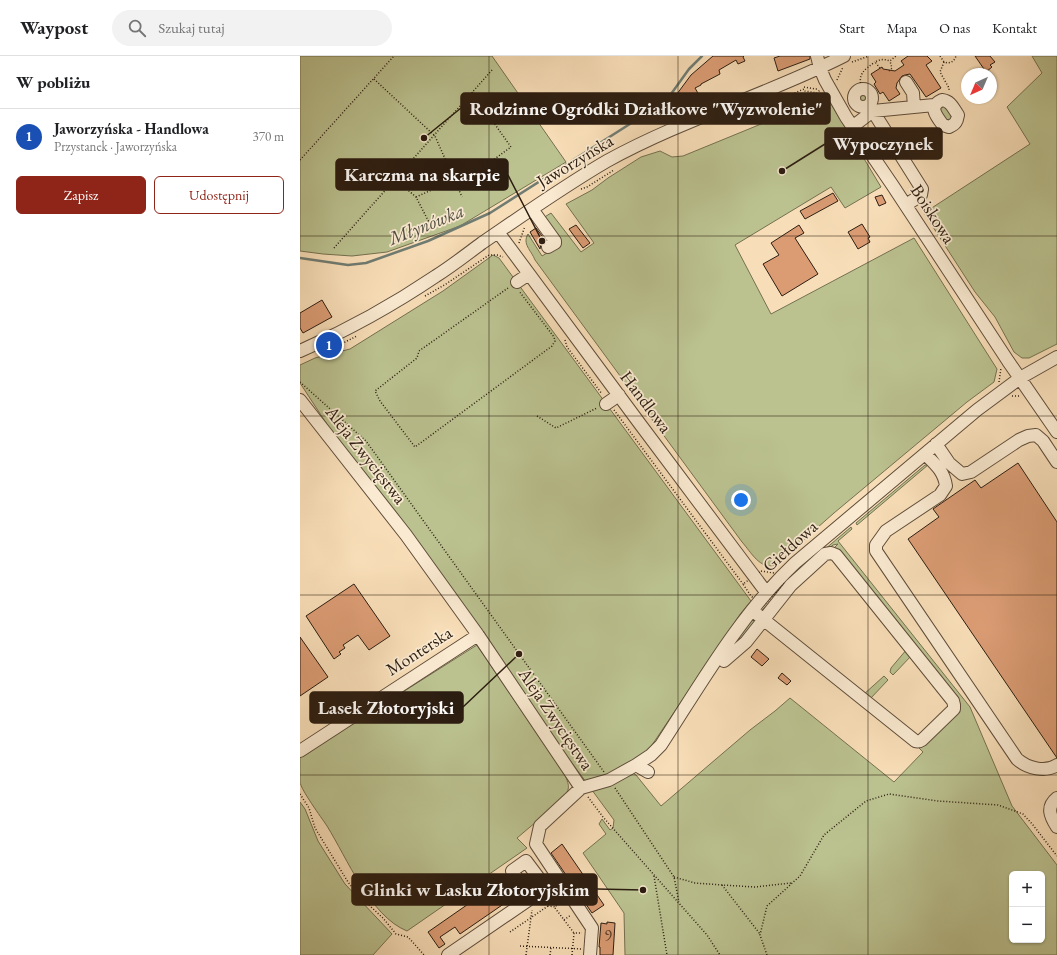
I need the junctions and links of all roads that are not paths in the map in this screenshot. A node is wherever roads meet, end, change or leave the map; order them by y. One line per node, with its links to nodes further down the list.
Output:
1 (844, 56): 2 (street, Jaworzyńska)
2 (818, 62): 8 (street, Boiskowa); 10 (street, Jaworzyńska)
3 (906, 82): 6 (street)
4 (862, 89): 7 (street)
5 (934, 105): 5 (street); 6 (street)
6 (914, 107): 7 (street)
7 (871, 108): 8 (street); 9 (street)
8 (852, 127): 9 (street, Boiskowa)
9 (906, 205): 17 (street, Boiskowa)
10 (535, 213): 11 (street, Jaworzyńska); 12 (street)
11 (498, 232): 13 (street, Handlowa); 15 (street, Jaworzyńska)
12 (548, 247)
13 (529, 274): 14 (street); 18 (street, Handlowa)
14 (515, 283)
15 (300, 351)
16 (1057, 357): 17 (street, Giełdowa)
17 (1020, 378): 21 (street, Boiskowa); 22 (street, Giełdowa)
18 (619, 395): 20 (street); 27 (street, Handlowa)
19 (300, 400): 30 (street, Aleja Zwycięstwa)
20 (607, 403)
21 (1057, 432)
22 (936, 444): 23 (street, Giełdowa); 25 (street)
23 (925, 454): 26 (street); 27 (street, Giełdowa)
24 (1057, 462): 25 (street)
25 (962, 474): 26 (street)
26 (946, 486): 34 (street)
27 (766, 592): 28 (street, Giełdowa)
28 (752, 610): 29 (street); 31 (street, Giełdowa)
29 (764, 620): 29 (street); 31 (street)
30 (478, 635): 32 (street, Monterska); 36 (street, Aleja Zwycięstwa)
31 (725, 661): 33 (street, Giełdowa)
32 (300, 751)
33 (636, 765): 35 (street); 36 (street, Giełdowa)
34 (1057, 765)
35 (648, 772)
36 (580, 792): 39 (street)
37 (1057, 798): 38 (street)
38 (1057, 827)
39 (561, 881): 41 (street); 42 (street)
40 (523, 887): 41 (street)
41 (532, 897): 43 (street)
42 (590, 952)
43 (448, 955)

